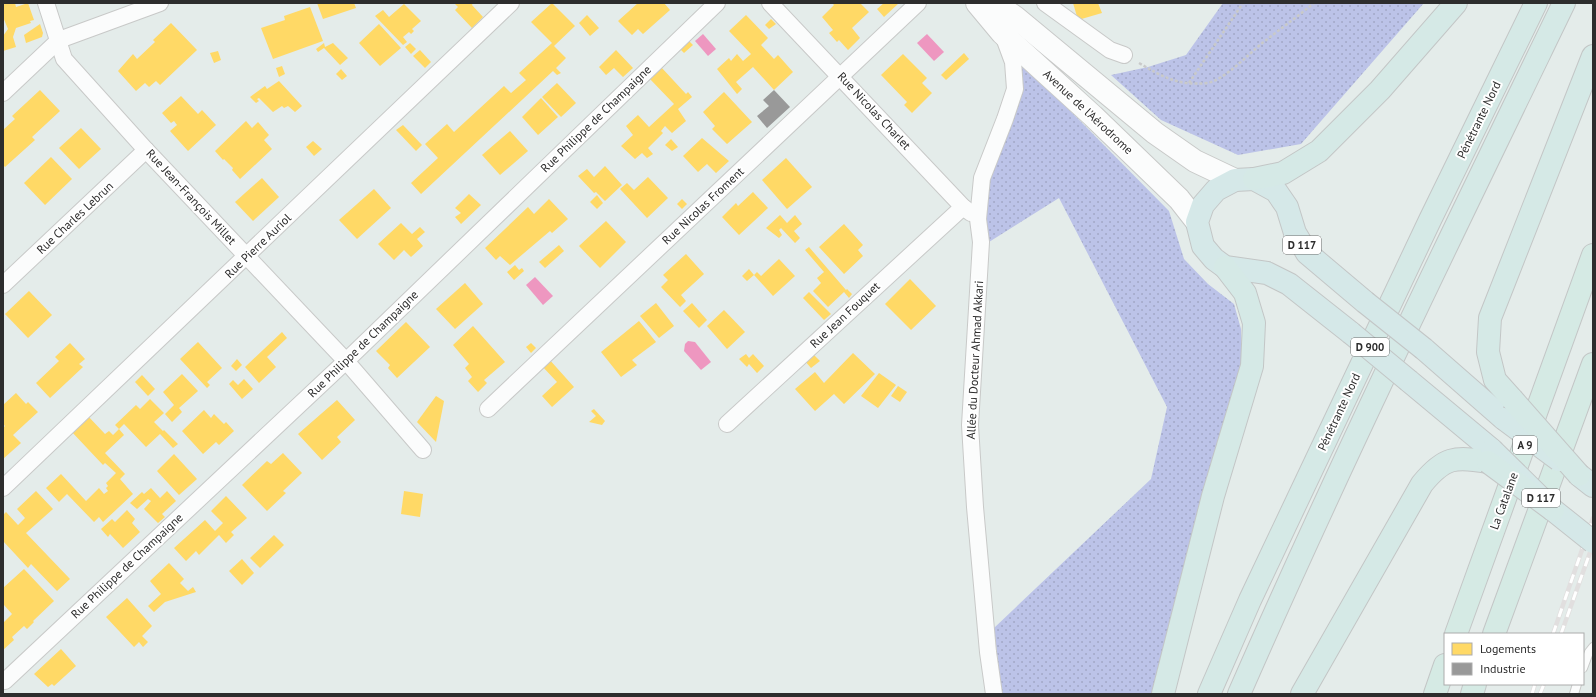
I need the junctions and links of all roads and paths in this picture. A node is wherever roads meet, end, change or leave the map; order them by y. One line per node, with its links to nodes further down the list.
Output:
1 (46, 3): 16 (street, Rue Jean-François Millet)
2 (160, 3): 16 (street)
3 (511, 3): 28 (street, Rue Pierre Auriol)
4 (717, 3): 31 (street, Rue Philippe de Champaigne)
5 (770, 3): 19 (street, Rue Nicolas Charlet)
6 (918, 3): 19 (street, Rue Nicolas Froment)
7 (977, 3): 15 (main road, Avenue de l'Aérodrome)
8 (995, 3): 23 (main road, Avenue de l'Aérodrome / D 117)
9 (1045, 3): 17 (street)
10 (1243, 3): 20 (path)
11 (1314, 3): 20 (path)
12 (1456, 3): 23 (highway)
13 (1536, 3): 49 (highway, Pénétrante Nord / D 900)
14 (1564, 3): 50 (highway, Pénétrante Nord / D 900)
15 (1002, 32): 25 (street, Allée du Docteur Ahmad Akkari); 26 (main road, Avenue de l'Aérodrome)
16 (59, 40): 21 (street); 22 (street, Rue Jean-François Millet)
17 (1124, 55): 20 (path)
18 (1593, 56): 37 (highway, bridge)
19 (841, 76): 24 (street, Rue Nicolas Charlet); 33 (street, Rue Nicolas Froment)
20 (1189, 83)
21 (3, 93)
22 (146, 150): 28 (street, Rue Jean-François Millet); 30 (street, Rue Charles Lebrun)
23 (1245, 180): 26 (main road); 37 (main road, D 117, bridge)
24 (963, 207): 25 (street, Rue Nicolas Charlet); 34 (street, Rue Jean Fouquet)
25 (978, 219): 47 (street, Allée du Docteur Ahmad Akkari)
26 (1197, 222): 29 (main road)
27 (1593, 255): 41 (highway, La Catalane / A 9)
28 (247, 256): 31 (street, Rue Jean-François Millet); 38 (street, Rue Pierre Auriol)
29 (1226, 267): 36 (main road, bridge); 48 (highway)
30 (3, 285)
31 (346, 361): 35 (street, Rue Jean-François Millet); 46 (street, Rue Philippe de Champaigne)
32 (1593, 364): 42 (highway)
33 (488, 409)
34 (727, 424)
35 (423, 450)
36 (1490, 456): 39 (highway, bridge); 51 (highway)
37 (1586, 480)
38 (3, 488)
39 (1553, 510): 40 (main road, D 117, bridge)
40 (1593, 542)
41 (1456, 633)
42 (1494, 633)
43 (1593, 647): 44 (lane)
44 (1584, 665)
45 (1444, 668): 52 (highway)
46 (5, 681)
47 (994, 694)
48 (1163, 694)
49 (1209, 694)
50 (1239, 694)
51 (1302, 694)
52 (1435, 694)

